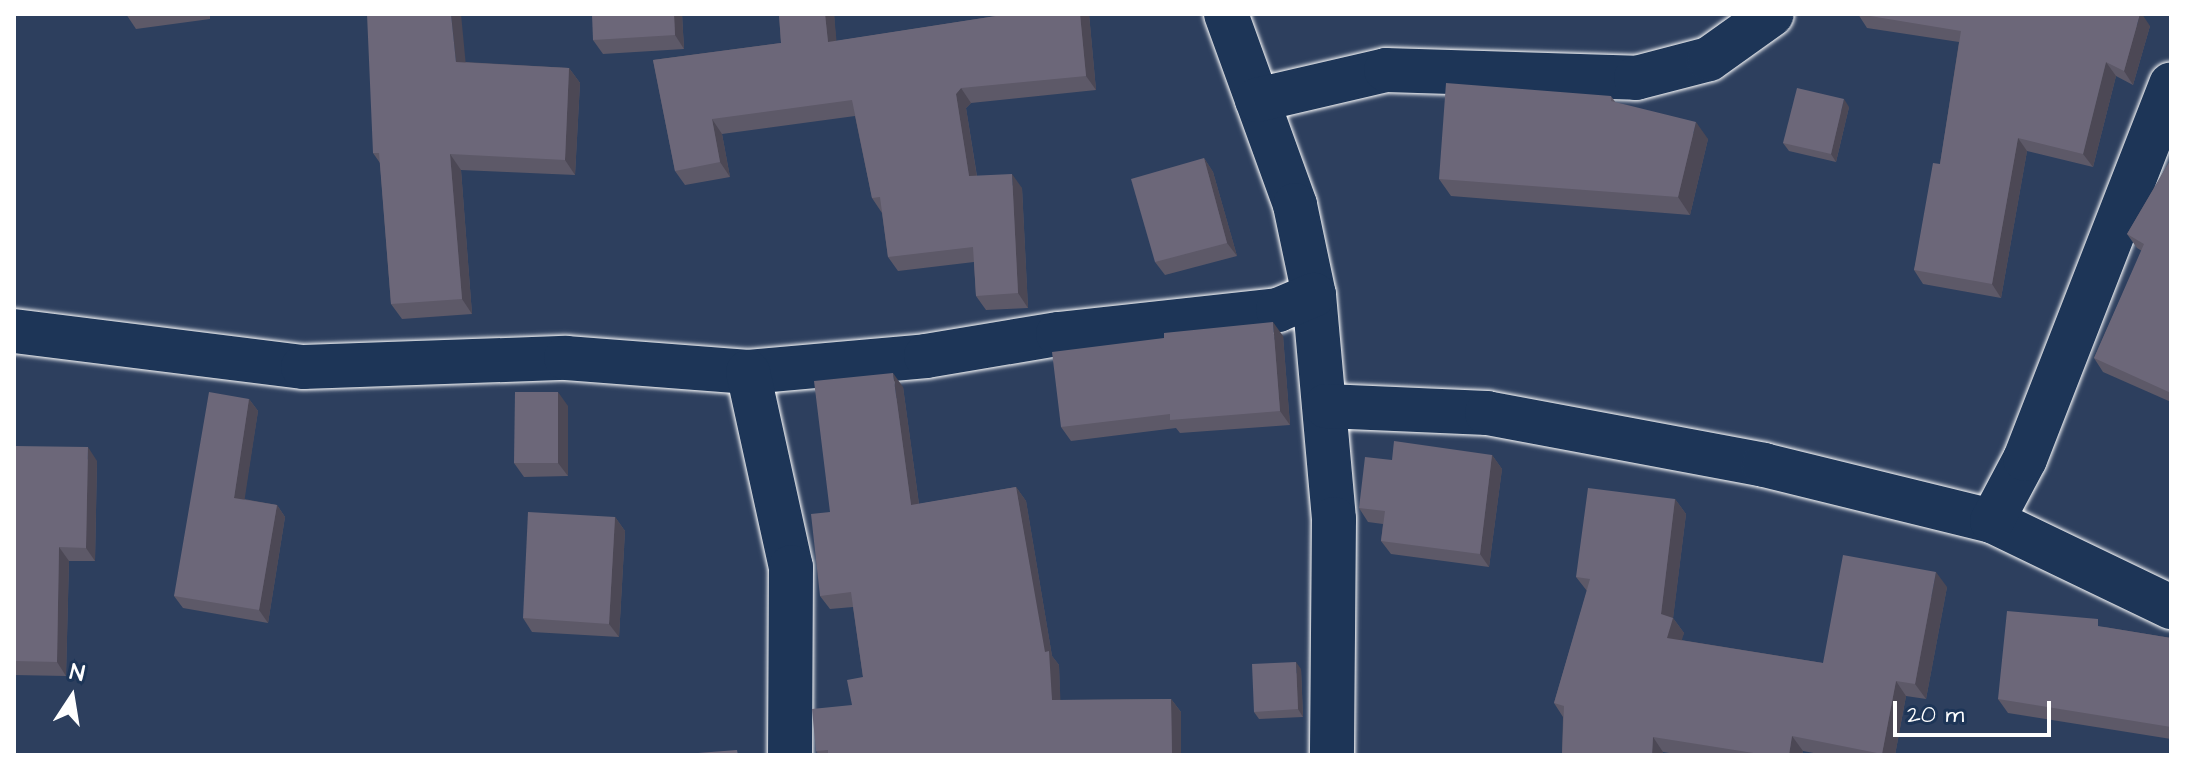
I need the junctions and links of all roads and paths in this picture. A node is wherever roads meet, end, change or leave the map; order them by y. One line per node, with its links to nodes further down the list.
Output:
1 (1226, 14): 4 (street)
2 (1772, 14): 4 (street)
3 (2171, 84): 9 (street)
4 (1257, 100): 5 (street)
5 (1314, 295): 7 (street); 8 (street)
6 (14, 331): 7 (street)
7 (748, 372): 11 (street)
8 (1326, 406): 9 (street); 12 (street)
9 (1992, 521): 10 (street)
10 (2171, 607)
11 (790, 755)
12 (1332, 755)

